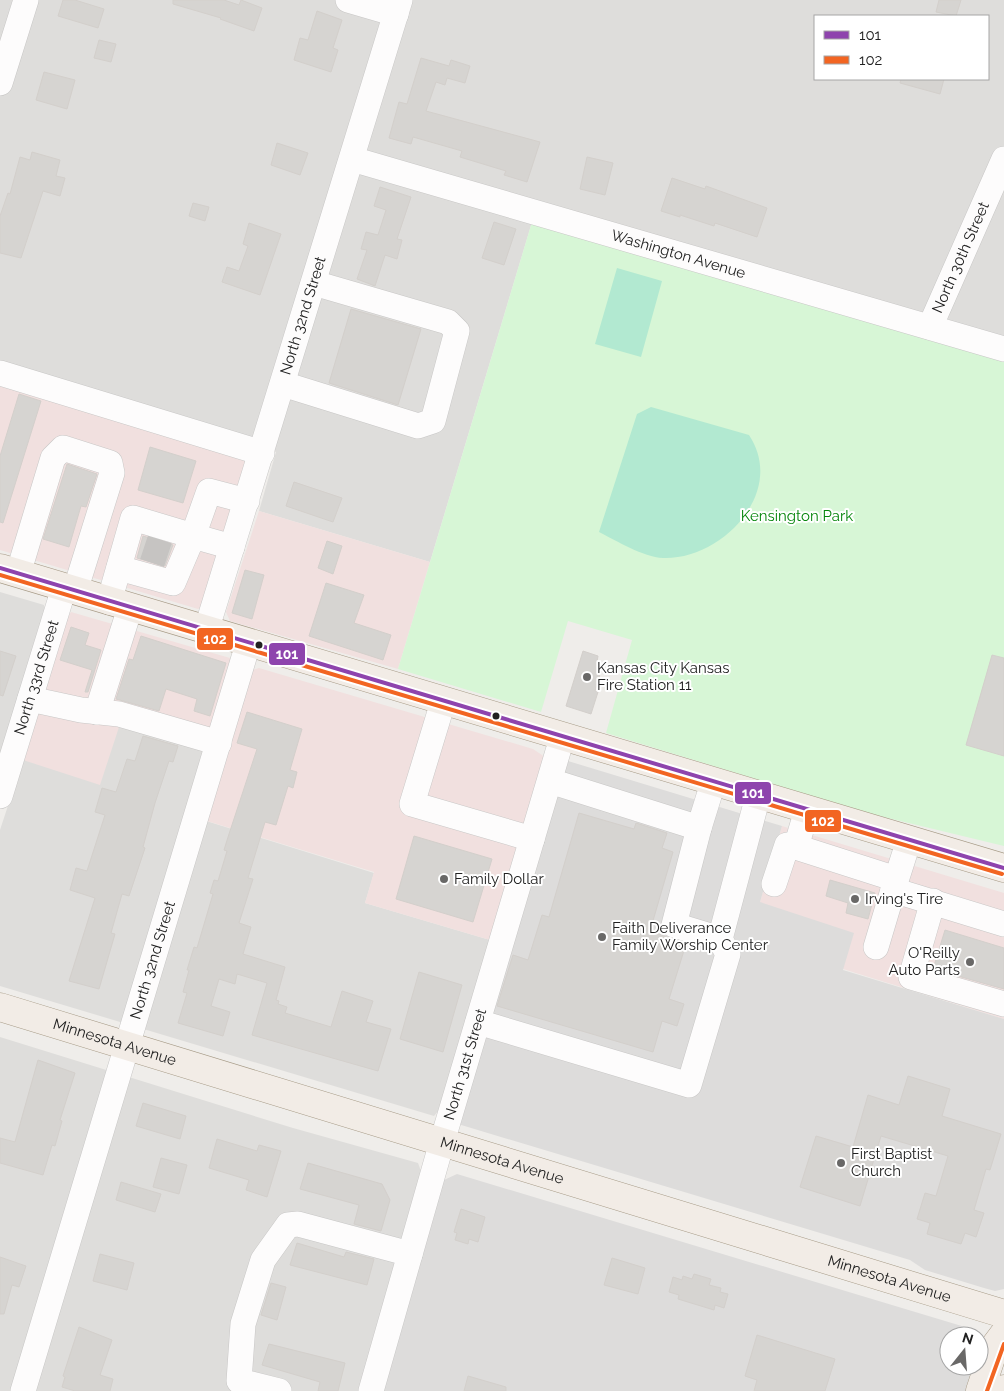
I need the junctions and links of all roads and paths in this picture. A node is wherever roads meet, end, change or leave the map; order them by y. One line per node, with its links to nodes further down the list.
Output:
1 (26, 0): 4 (street)
2 (348, 0): 3 (street)
3 (398, 7): 5 (street, North 32nd Street)
4 (0, 83)
5 (352, 159): 7 (street, North 32nd Street); 8 (street, Washington Avenue)
6 (1004, 159): 8 (street, North 30th Street)
7 (314, 282): 11 (street, North 32nd Street); 11 (street)
8 (930, 327): 9 (street, Washington Avenue)
9 (1004, 349)
10 (0, 373): 12 (street)
11 (283, 384): 12 (street, North 32nd Street)
12 (262, 452): 13 (street, North 32nd Street)
13 (247, 501): 14 (street); 15 (street, North 32nd Street)
14 (193, 536): 15 (street); 16 (street); 18 (street)
15 (232, 548): 22 (street, North 32nd Street)
16 (119, 568): 18 (street); 20 (street)
17 (9, 571): 19 (main road); 19 (street, North 33rd Street)
18 (173, 583): 21 (street)
19 (69, 589): 20 (main road); 24 (street, North 33rd Street)
20 (120, 605): 21 (main road); 26 (street)
21 (162, 618): 22 (main road)
22 (206, 631): 23 (main road)
23 (248, 644): 25 (main road); 28 (street, North 32nd Street)
24 (30, 699): 26 (street); 31 (street, North 33rd Street)
25 (443, 702): 27 (main road); 35 (street)
26 (97, 712): 28 (street)
27 (562, 738): 29 (street, North 31st Street); 30 (main road)
28 (219, 743): 48 (street, North 32nd Street)
29 (550, 781): 34 (street); 35 (street, North 31st Street)
30 (713, 783): 32 (main road); 34 (street)
31 (0, 796)
32 (758, 796): 33 (main road); 43 (street)
33 (807, 810): 36 (main road); 37 (street)
34 (699, 828): 43 (street)
35 (532, 840): 47 (street, North 31st Street)
36 (909, 840): 38 (main road); 40 (street)
37 (796, 847): 39 (street); 40 (street)
38 (1004, 868)
39 (774, 884)
40 (895, 884): 41 (street); 44 (street)
41 (933, 901): 42 (street); 45 (street)
42 (1004, 924)
43 (720, 939): 47 (street)
44 (876, 947)
45 (1004, 1004)
46 (0, 1007): 48 (main road, Minnesota Avenue)
47 (478, 1022): 49 (street, North 31st Street)
48 (128, 1046): 49 (main road, Minnesota Avenue); 53 (street, North 32nd Street)
49 (442, 1142): 50 (street, North 31st Street); 51 (main road, Minnesota Avenue)
50 (410, 1254): 54 (street); 55 (street, North 31st Street)
51 (1004, 1314)
52 (1004, 1334): 56 (main road)
53 (23, 1391)
54 (279, 1391)
55 (371, 1391)
56 (980, 1391)

